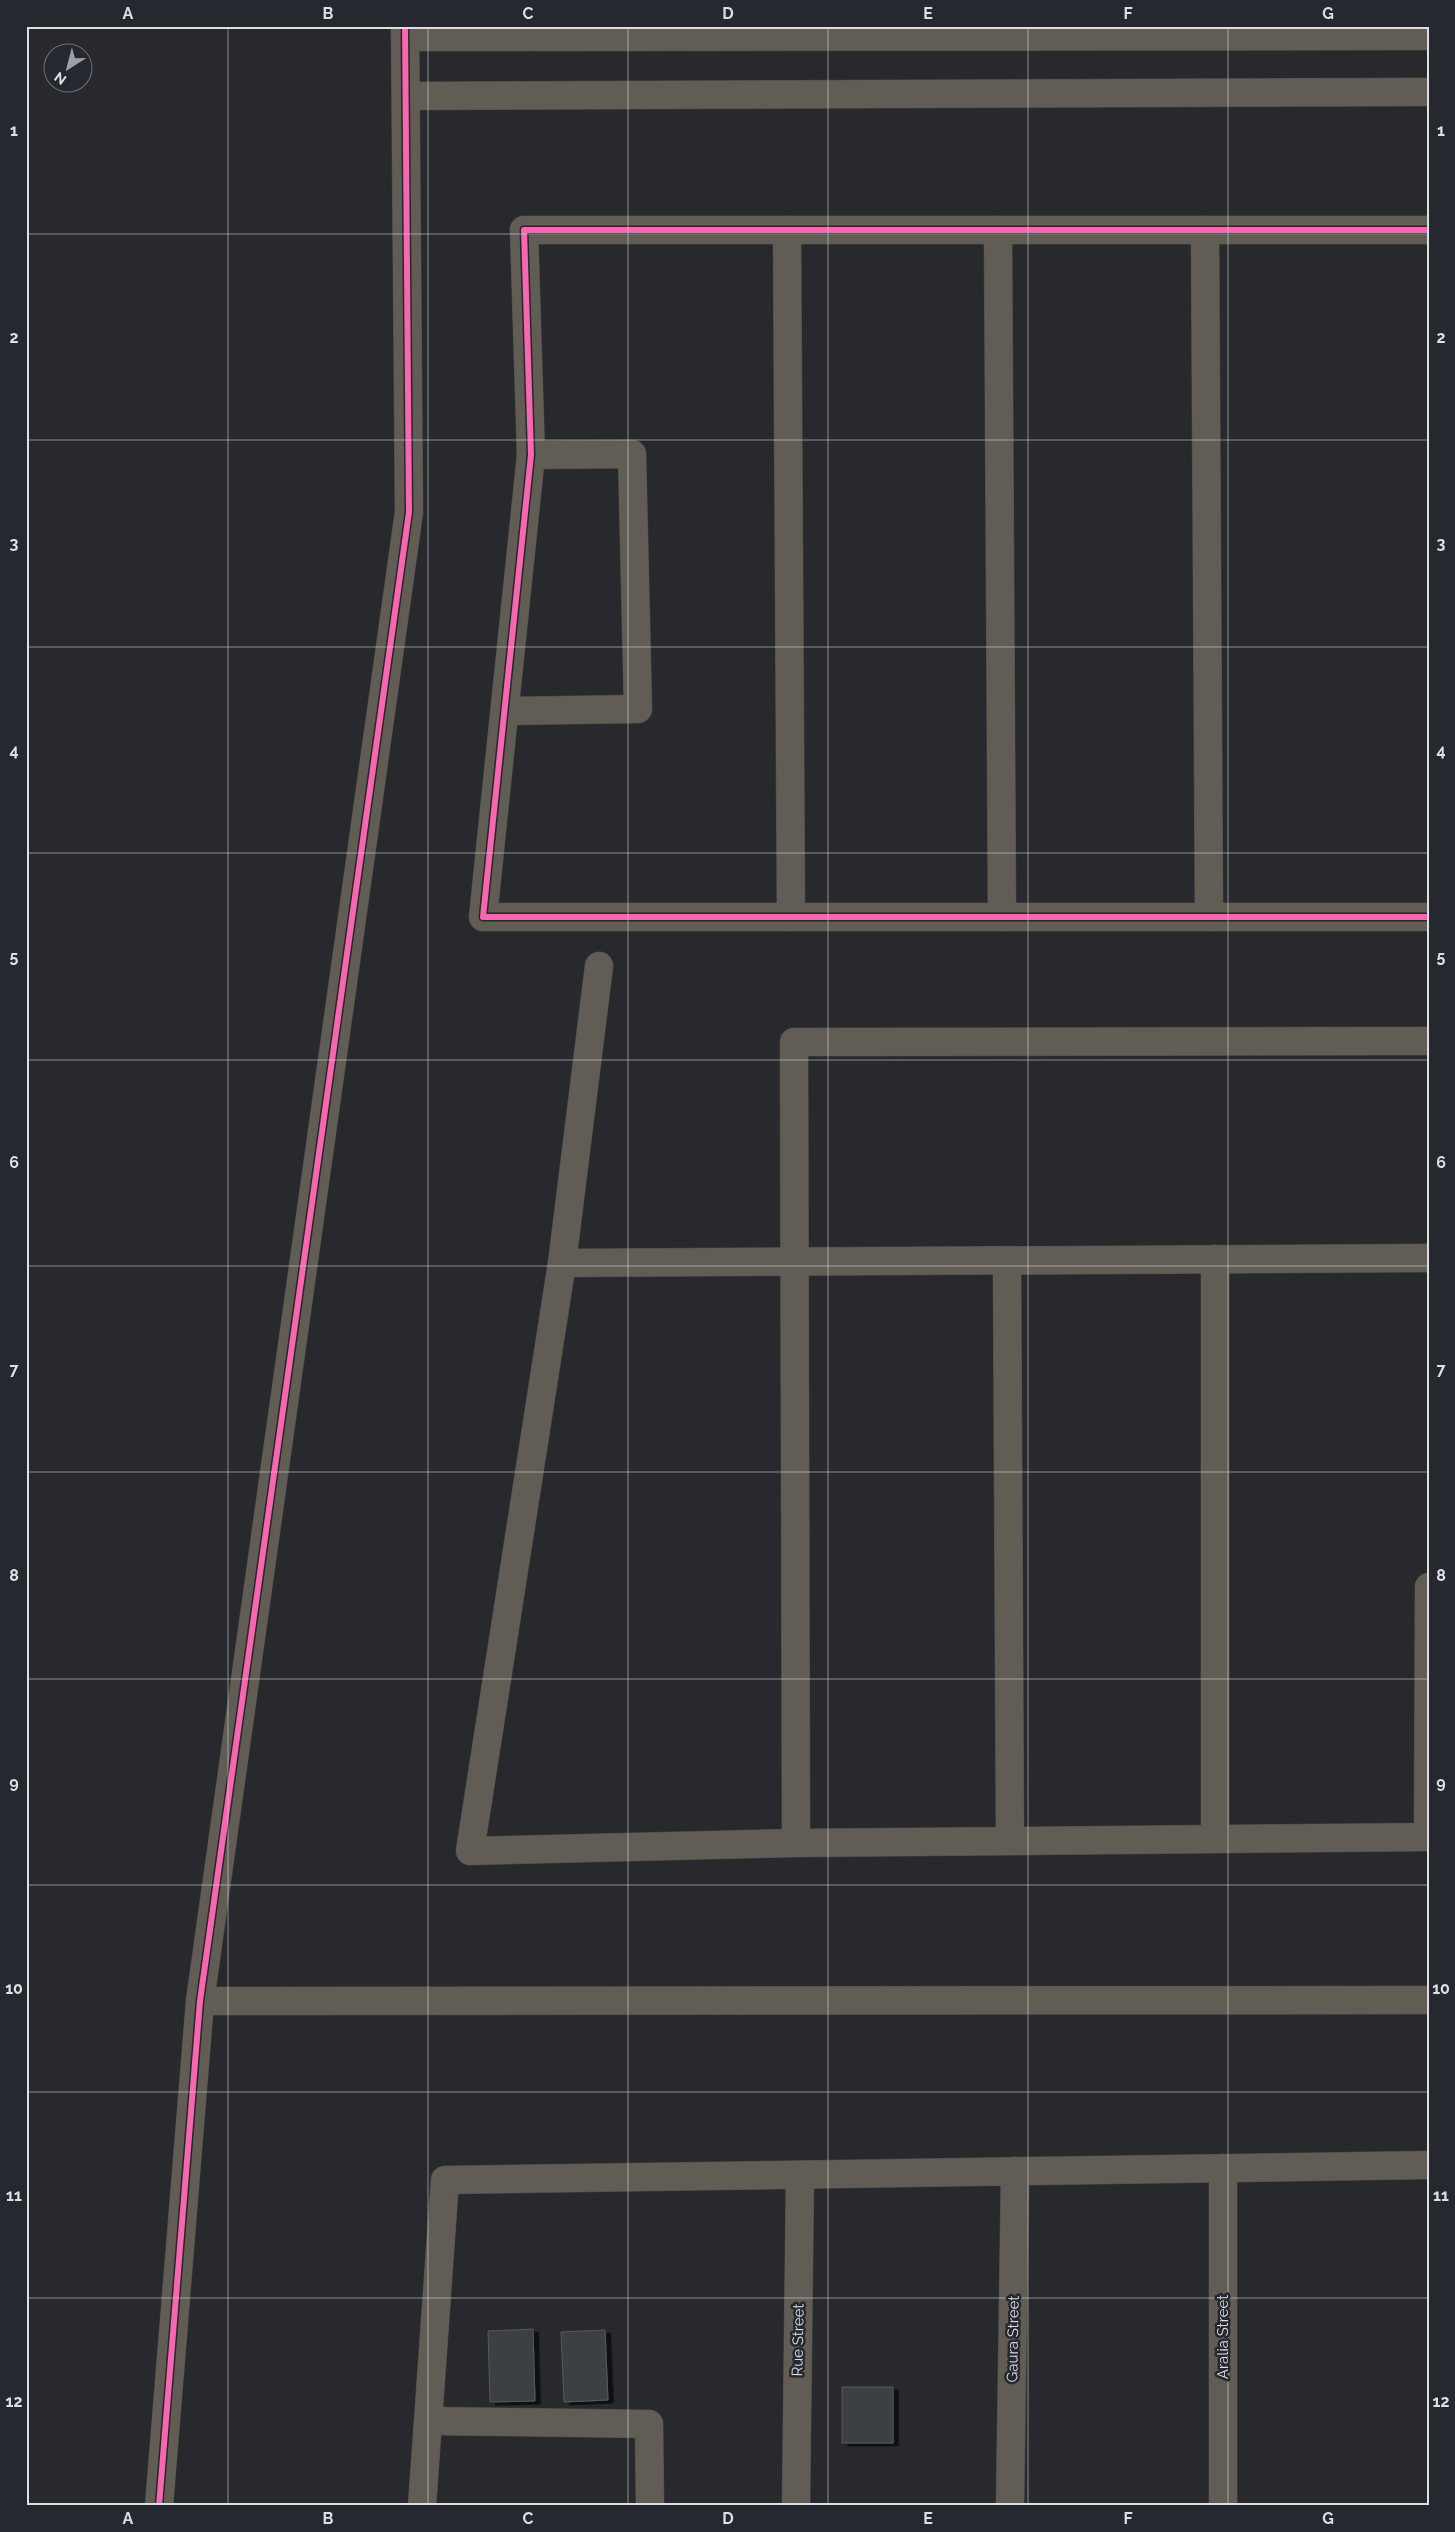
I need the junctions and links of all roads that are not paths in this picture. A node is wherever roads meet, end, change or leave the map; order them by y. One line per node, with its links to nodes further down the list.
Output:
1 (405, 32): 2 (street); 4 (street)
2 (1429, 36)
3 (1429, 92): 4 (street)
4 (406, 96): 28 (street)
5 (787, 230): 6 (street); 9 (street); 11 (street)
6 (998, 230): 7 (street); 12 (street)
7 (1205, 230): 8 (street); 13 (street)
8 (1429, 230)
9 (531, 456): 10 (street); 10 (street)
10 (505, 711): 11 (street)
11 (792, 917): 12 (street)
12 (1002, 917): 13 (street)
13 (1210, 917): 14 (street)
14 (1429, 917)
15 (599, 966): 21 (street)
16 (1429, 1041): 20 (street)
17 (1429, 1258): 18 (street)
18 (1215, 1259): 19 (street); 24 (street)
19 (1007, 1260): 20 (street); 25 (street)
20 (794, 1262): 21 (street); 26 (street)
21 (562, 1263): 26 (street)
22 (1429, 1587): 23 (street)
23 (1428, 1837): 24 (street)
24 (1215, 1839): 25 (street)
25 (1010, 1841): 26 (street)
26 (796, 1843)
27 (1429, 2000): 28 (street)
28 (200, 2001): 34 (street)
29 (1429, 2165): 30 (street)
30 (1223, 2168): 31 (street); 39 (street, Aralia Street)
31 (1015, 2171): 32 (street); 38 (street, Gaura Street)
32 (800, 2174): 33 (street); 37 (street, Rue Street)
33 (429, 2421): 35 (street); 36 (street)
34 (159, 2506)
35 (422, 2506)
36 (650, 2506)
37 (796, 2506)
38 (1010, 2506)
39 (1223, 2506)

